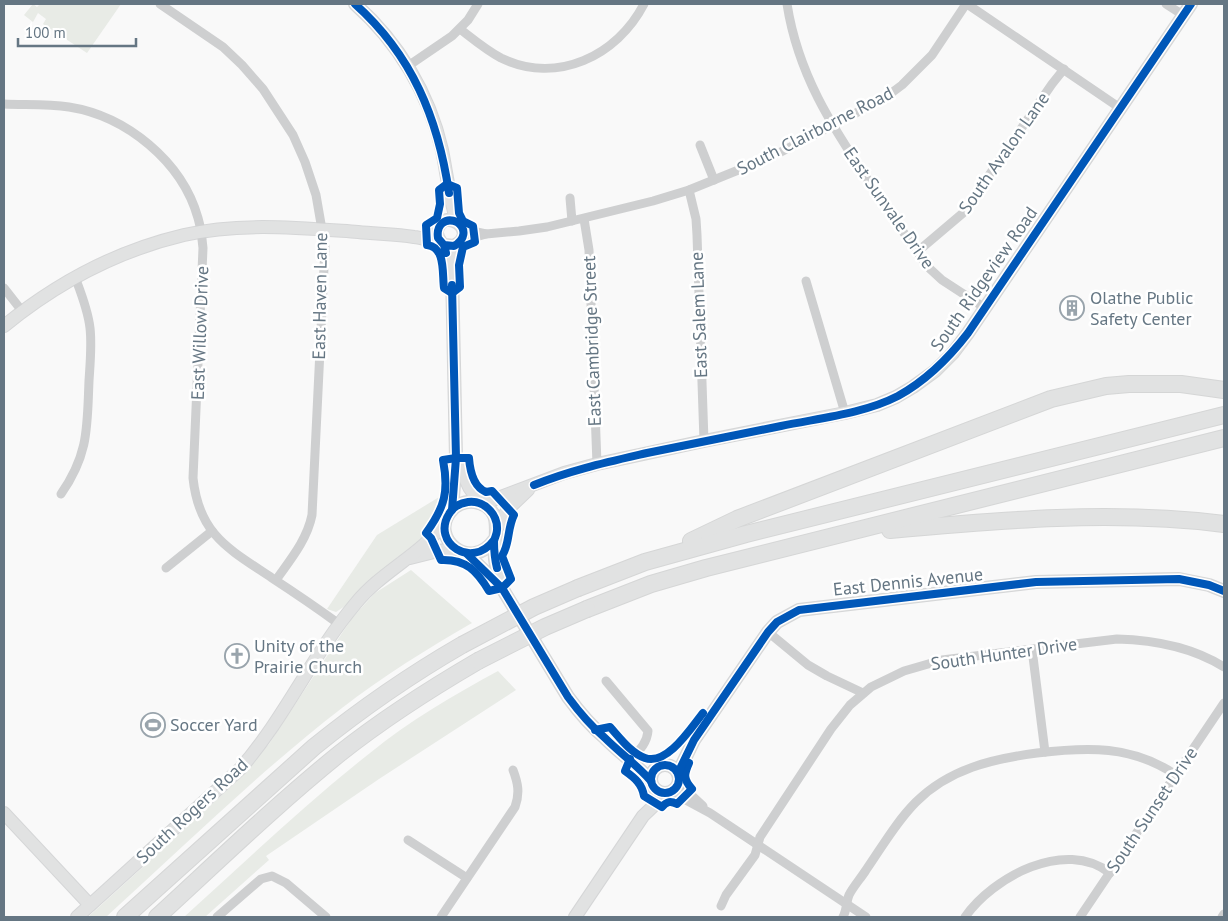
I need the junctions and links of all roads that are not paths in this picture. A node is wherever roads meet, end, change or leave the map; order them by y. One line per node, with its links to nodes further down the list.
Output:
1 (160, 4): 24 (street, East Haven Lane)
2 (355, 4): 11 (main road)
3 (478, 4): 10 (street)
4 (644, 4): 10 (street)
5 (787, 4): 15 (street, East Sunvale Drive)
6 (966, 4): 12 (street); 15 (street, South Clairborne Road)
7 (1166, 4): 9 (street)
8 (1191, 4): 9 (main road, South Ridgeview Road)
9 (1183, 15): 14 (main road, South Ridgeview Road)
10 (460, 29): 11 (street)
11 (408, 66): 19 (main road)
12 (1064, 70): 14 (street); 29 (street, South Avalon Lane)
13 (4, 104): 25 (street, East Willow Drive)
14 (1120, 108): 34 (main road, South Ridgeview Road)
15 (832, 126): 17 (street, South Clairborne Road); 29 (street, East Sunvale Drive)
16 (700, 145): 17 (street, South Clairborne Road)
17 (714, 180): 18 (street, South Clairborne Road)
18 (689, 190): 21 (street, South Clairborne Road); 41 (street, East Salem Lane)
19 (450, 198): 23 (main road); 26 (main road)
20 (570, 198): 22 (street)
21 (584, 219): 22 (street, South Clairborne Road); 43 (street, East Cambridge Street)
22 (572, 221): 26 (street, South Clairborne Road)
23 (440, 225): 26 (main road); 27 (main road); 28 (main road)
24 (322, 229): 25 (main road); 27 (main road); 56 (street, East Haven Lane)
25 (201, 233): 31 (main road); 49 (street, East Willow Drive)
26 (460, 234): 28 (main road); 30 (main road)
27 (415, 237): 28 (main road)
28 (442, 244): 30 (main road)
29 (917, 252): 34 (street, East Sunvale Drive)
30 (452, 271): 42 (main road)
31 (75, 277): 35 (main road); 45 (street)
32 (806, 281): 38 (street)
33 (4, 288): 35 (street)
34 (985, 308): 38 (main road, South Ridgeview Road)
35 (22, 311): 36 (main road)
36 (4, 326)
37 (1224, 390): 54 (highway)
38 (845, 413): 41 (main road, South Ridgeview Road)
39 (1224, 415): 54 (highway)
40 (1224, 438): 51 (highway)
41 (704, 441): 43 (main road, South Ridgeview Road)
42 (456, 458): 46 (main road); 47 (main road)
43 (597, 464): 44 (main road, South Ridgeview Road)
44 (534, 485): 46 (main road, South Ridgeview Road); 50 (main road, South Ridgeview Road)
45 (61, 494)
46 (481, 503): 47 (main road); 50 (main road)
47 (448, 516): 52 (main road); 53 (main road)
48 (1224, 524): 51 (highway)
49 (212, 530): 55 (street); 56 (street, East Willow Drive)
50 (496, 534): 52 (main road); 57 (main road)
51 (840, 534): 88 (highway, bridge)
52 (461, 552): 53 (main road); 57 (main road)
53 (410, 558): 59 (main road, South Rogers Road)
54 (645, 562): 87 (highway, bridge)
55 (166, 568)
56 (276, 580): 59 (street, East Willow Drive)
57 (502, 588): 68 (main road)
58 (1224, 591): 60 (main road, East Dennis Avenue)
59 (339, 624): 82 (main road, South Rogers Road)
60 (768, 632): 64 (street); 66 (main road, East Dennis Avenue)
61 (1032, 649): 62 (street, South Hunter Drive); 64 (street, South Hunter Drive); 67 (street)
62 (1224, 667)
63 (606, 682): 68 (street)
64 (863, 693): 79 (street, South Hunter Drive)
65 (1224, 703): 71 (street, South Sunset Drive)
66 (694, 740): 69 (main road, East Dennis Avenue); 72 (main road, East Dennis Avenue)
67 (1044, 752): 71 (street); 83 (street)
68 (630, 759): 69 (main road); 73 (main road)
69 (662, 765): 72 (main road); 73 (main road)
70 (513, 770): 81 (street)
71 (1176, 775): 80 (street, South Sunset Drive)
72 (679, 777): 74 (main road); 76 (street)
73 (652, 784): 74 (main road); 77 (main road)
74 (669, 793): 76 (street); 77 (main road)
75 (4, 812): 82 (main road)
76 (710, 813): 79 (street)
77 (644, 816): 92 (main road)
78 (408, 840): 81 (street)
79 (757, 845): 83 (street); 84 (street, South Hunter Drive)
80 (1110, 873): 95 (street); 96 (street, South Sunset Drive)
81 (467, 878): 91 (street)
82 (90, 905): 86 (main road, South Rogers Road)
83 (847, 905): 93 (street); 94 (street)
84 (720, 906)
85 (1224, 914): 97 (street)
86 (77, 917)
87 (125, 917)
88 (157, 917)
89 (217, 917): 90 (street)
90 (326, 917)
91 (441, 917)
92 (575, 917)
93 (843, 917)
94 (866, 917)
95 (965, 917)
96 (1080, 917)
97 (1222, 917)

